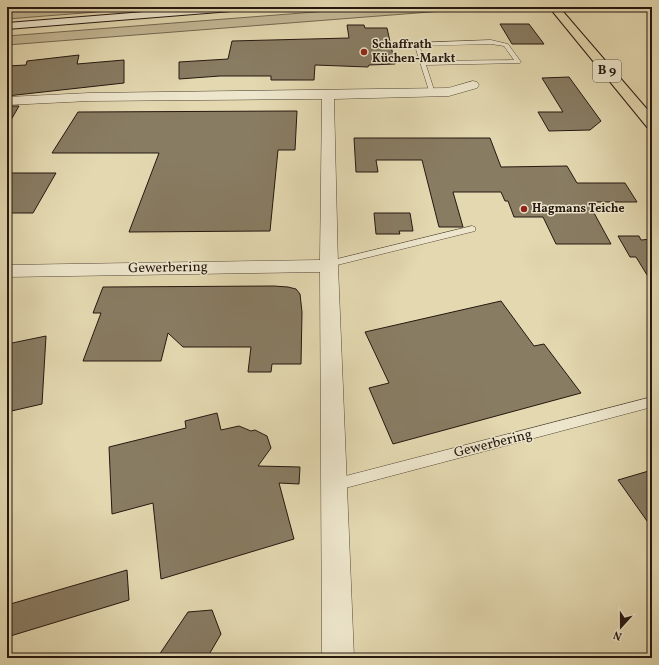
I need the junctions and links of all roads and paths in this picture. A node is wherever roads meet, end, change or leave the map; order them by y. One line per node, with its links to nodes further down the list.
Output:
1 (244, 7): 3 (main road)
2 (554, 7): 9 (main road, B 9)
3 (7, 26)
4 (422, 63): 4 (lane); 6 (lane)
5 (473, 85): 6 (street)
6 (432, 93): 7 (street)
7 (328, 95): 8 (street); 11 (street)
8 (7, 100)
9 (652, 124)
10 (472, 229): 11 (lane)
11 (329, 265): 12 (street, Gewerbering); 14 (street)
12 (7, 271)
13 (652, 402): 14 (lane, Gewerbering)
14 (333, 485): 15 (street)
15 (338, 658)

